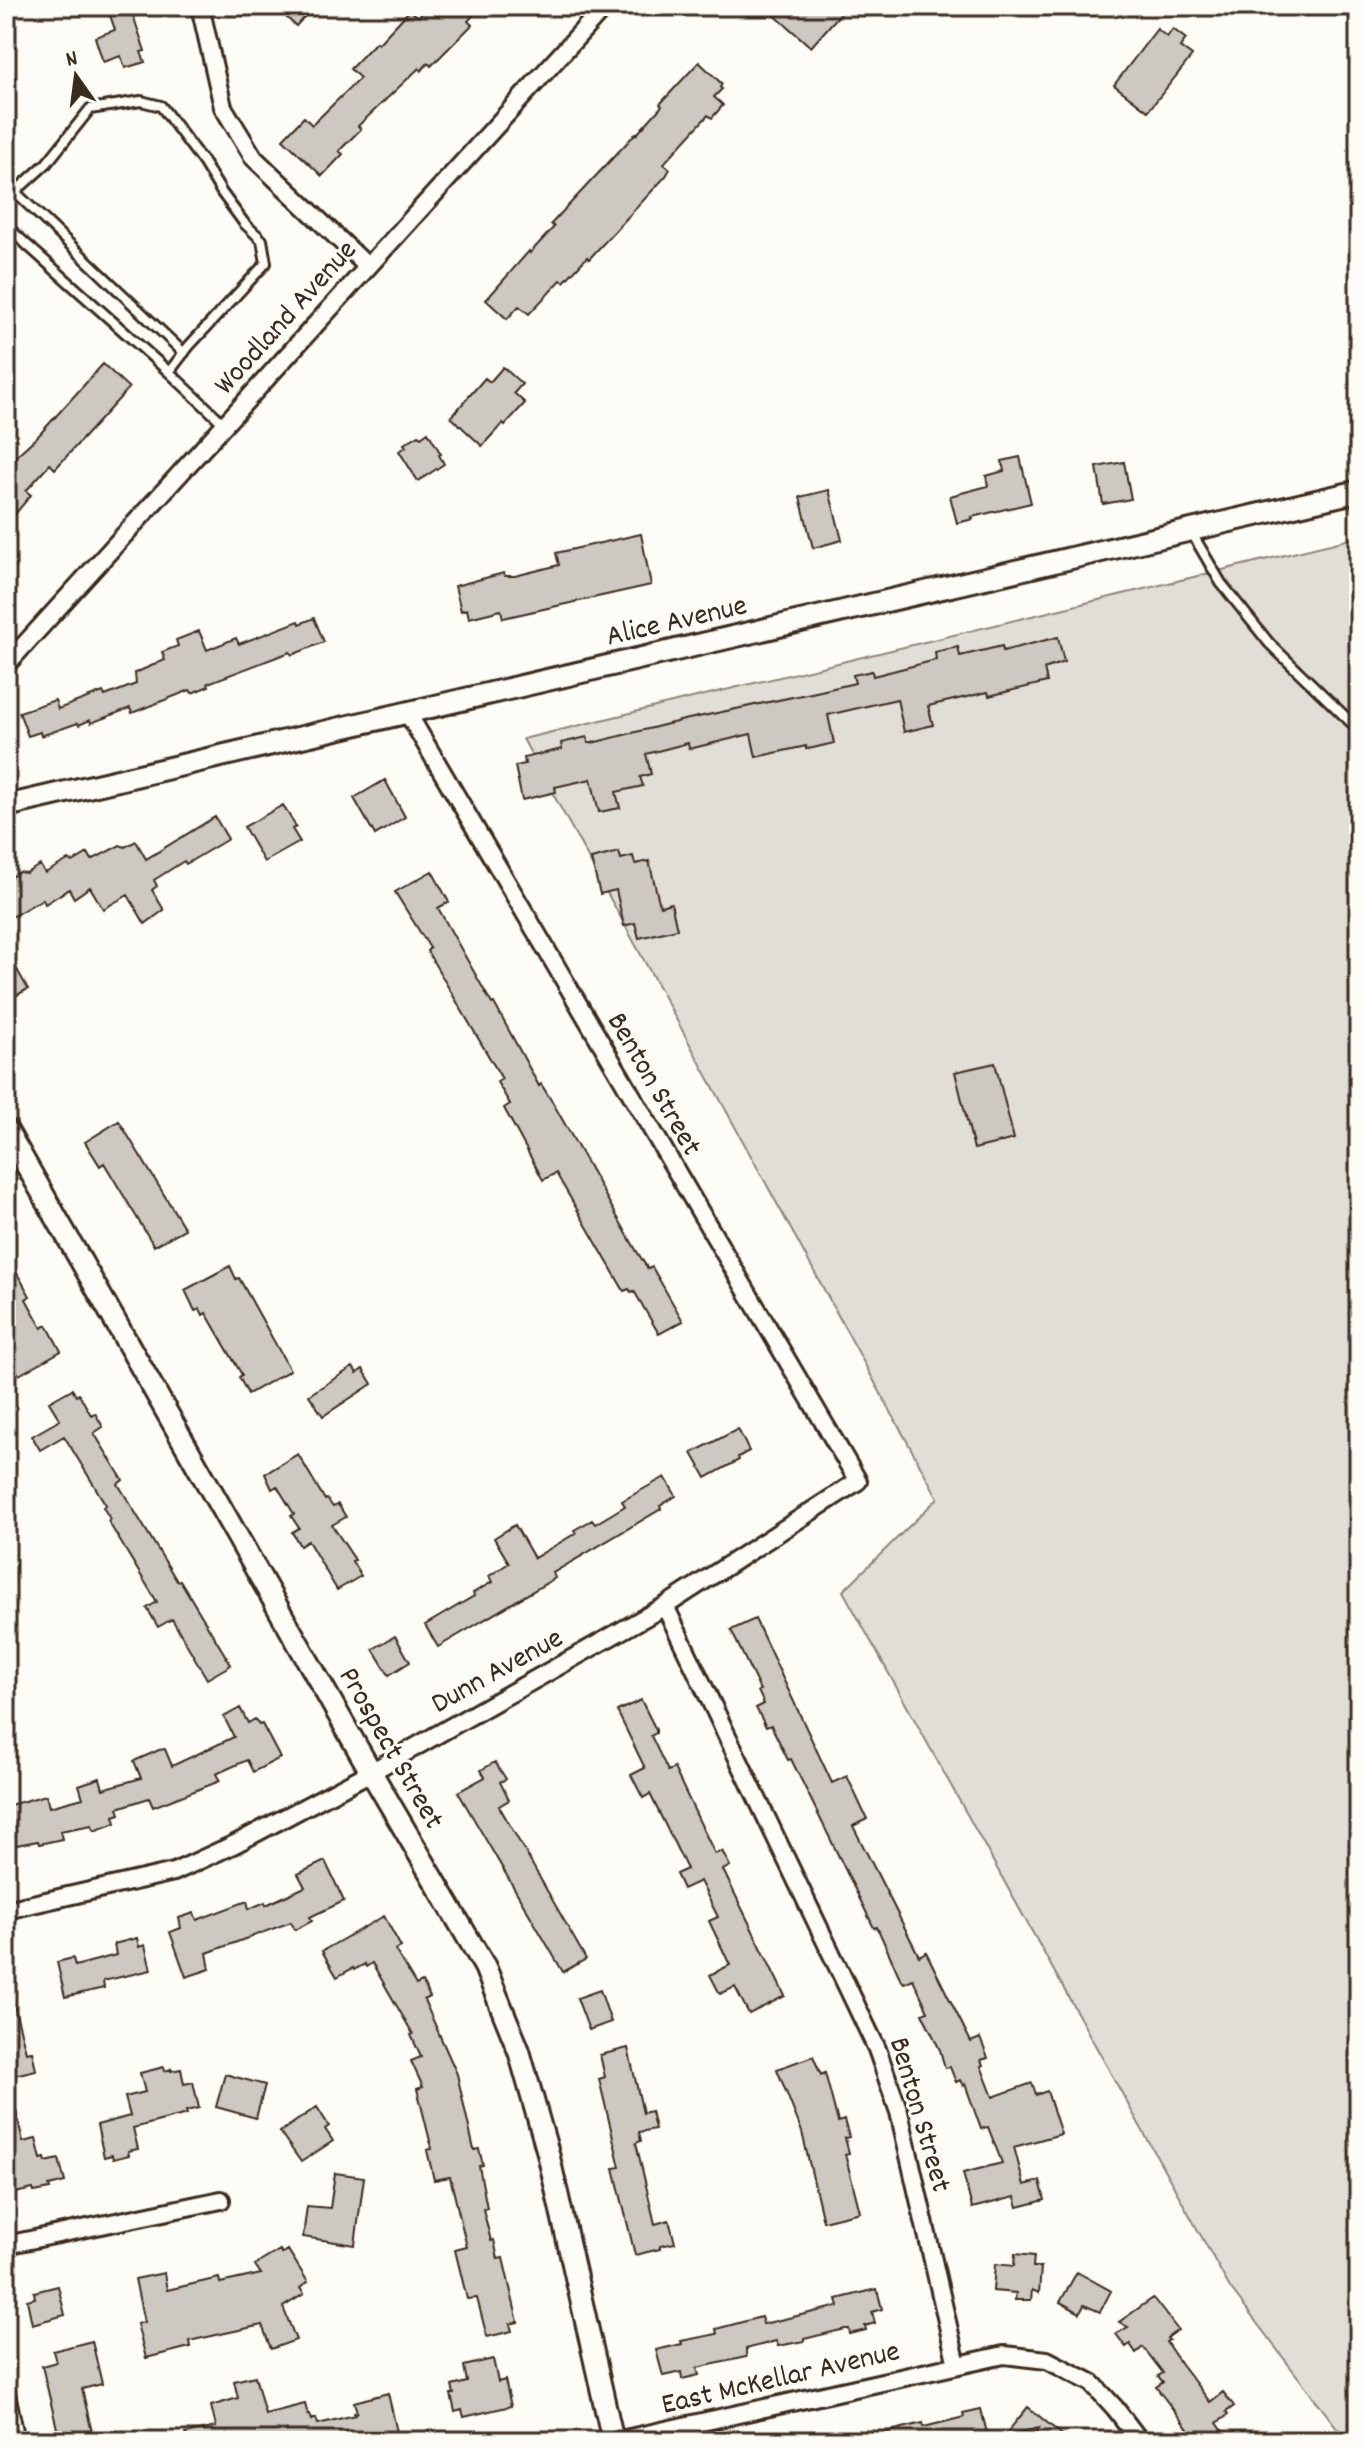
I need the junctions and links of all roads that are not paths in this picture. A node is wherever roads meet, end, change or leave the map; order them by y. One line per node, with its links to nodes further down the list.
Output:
1 (200, 6): 6 (street)
2 (605, 6): 6 (street, Woodland Avenue)
3 (15, 192): 4 (lane); 7 (lane); 7 (lane)
4 (6, 200)
5 (6, 226): 8 (lane)
6 (367, 266): 9 (street, Woodland Avenue)
7 (184, 353): 8 (lane)
8 (169, 372): 9 (lane)
9 (224, 424): 12 (street, Woodland Avenue)
10 (1359, 491): 11 (street, Alice Avenue)
11 (1190, 529): 13 (street, Alice Avenue); 14 (lane)
12 (6, 665)
13 (407, 712): 15 (street, Alice Avenue); 17 (street, Benton Street)
14 (1359, 730)
15 (6, 806)
16 (6, 1129): 19 (street, Prospect Street)
17 (858, 1481): 18 (street, Dunn Avenue)
18 (665, 1606): 19 (street, Dunn Avenue); 23 (street, Benton Street)
19 (371, 1772): 20 (street, Dunn Avenue); 26 (street, Prospect Street)
20 (6, 1910)
21 (221, 2200): 22 (street)
22 (6, 2245)
23 (957, 2365): 26 (street, East McKellar Avenue); 27 (street)
24 (6, 2393): 25 (street)
25 (16, 2441)
26 (614, 2441)
27 (1140, 2441)

